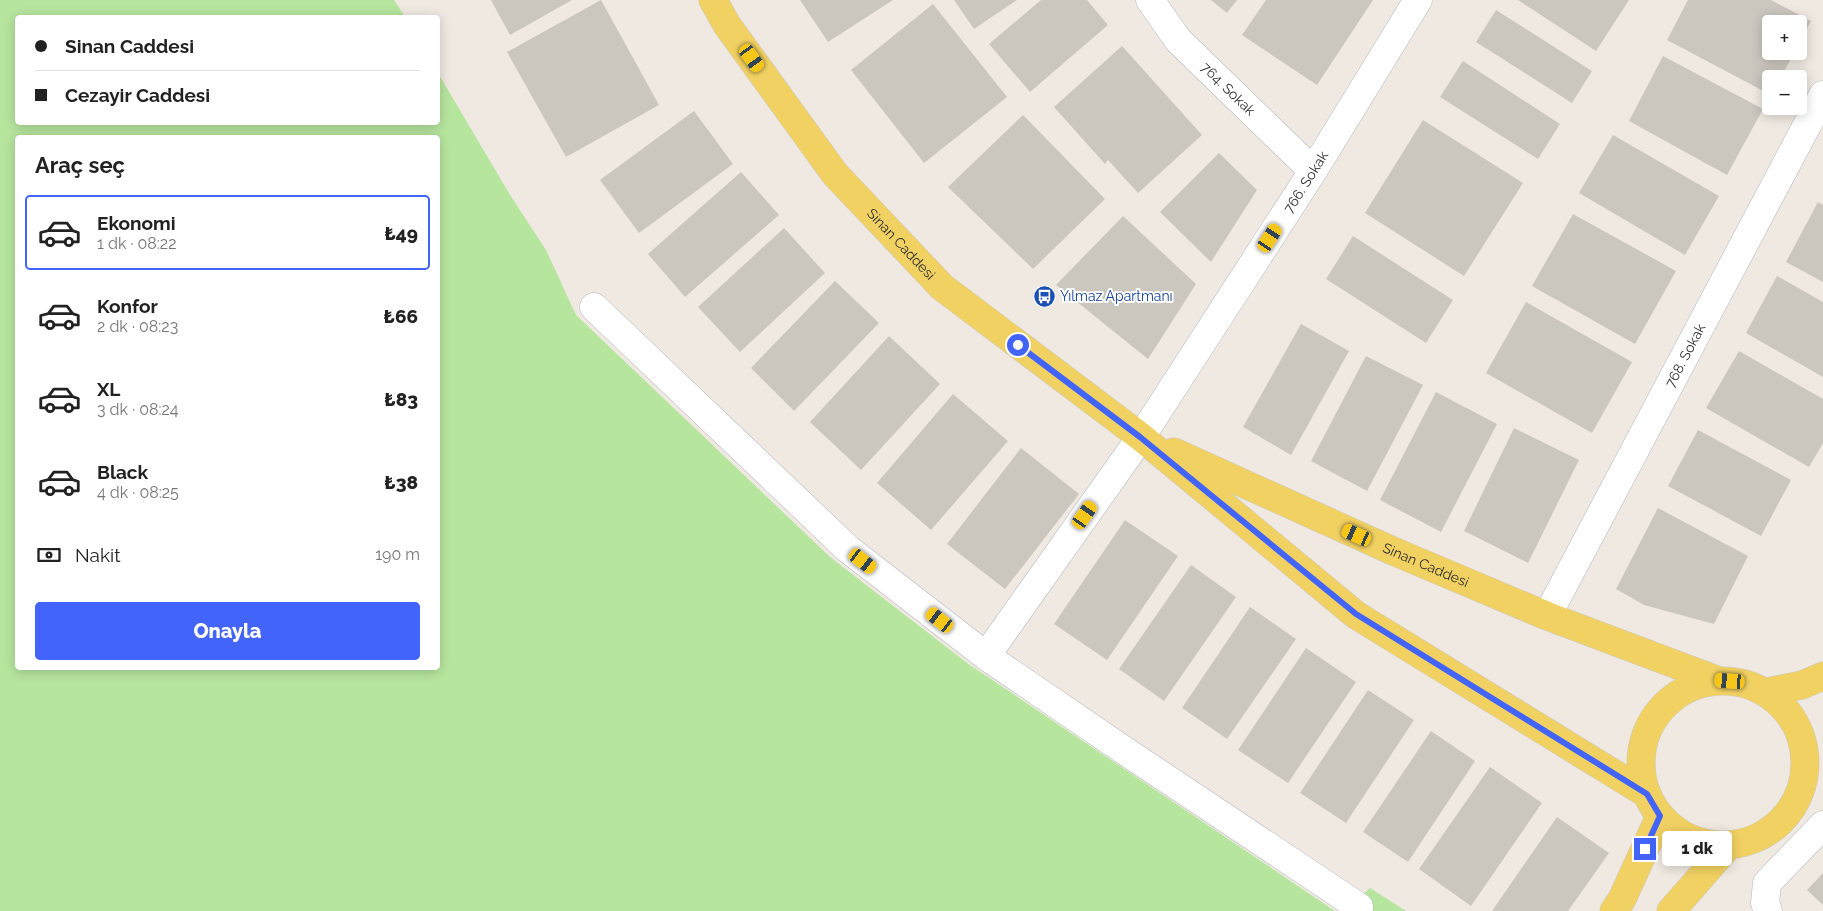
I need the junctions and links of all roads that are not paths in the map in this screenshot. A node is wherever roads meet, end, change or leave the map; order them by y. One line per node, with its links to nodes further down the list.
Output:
1 (713, 0): 7 (main road, Sinan Caddesi)
2 (1150, 0): 5 (street, 764. Sokak)
3 (1418, 0): 5 (street, 766. Sokak)
4 (1823, 95): 8 (street, 768. Sokak)
5 (1312, 171): 7 (street, 766. Sokak)
6 (594, 307): 9 (street)
7 (1140, 437): 8 (main road, Sinan Caddesi); 9 (street, 766. Sokak); 14 (main road, Sinan Caddesi)
8 (1548, 616): 11 (main road, Sinan Caddesi)
9 (986, 656): 18 (street)
10 (1823, 676): 12 (main road)
11 (1717, 680): 12 (main road); 14 (main road)
12 (1766, 692): 15 (main road)
13 (1823, 774): 15 (main road)
14 (1654, 805): 17 (main road); 19 (main road)
15 (1794, 806): 17 (main road)
16 (1823, 825): 21 (street)
17 (1729, 845): 20 (main road)
18 (1359, 907)
19 (1614, 911)
20 (1671, 911)
21 (1768, 911)

